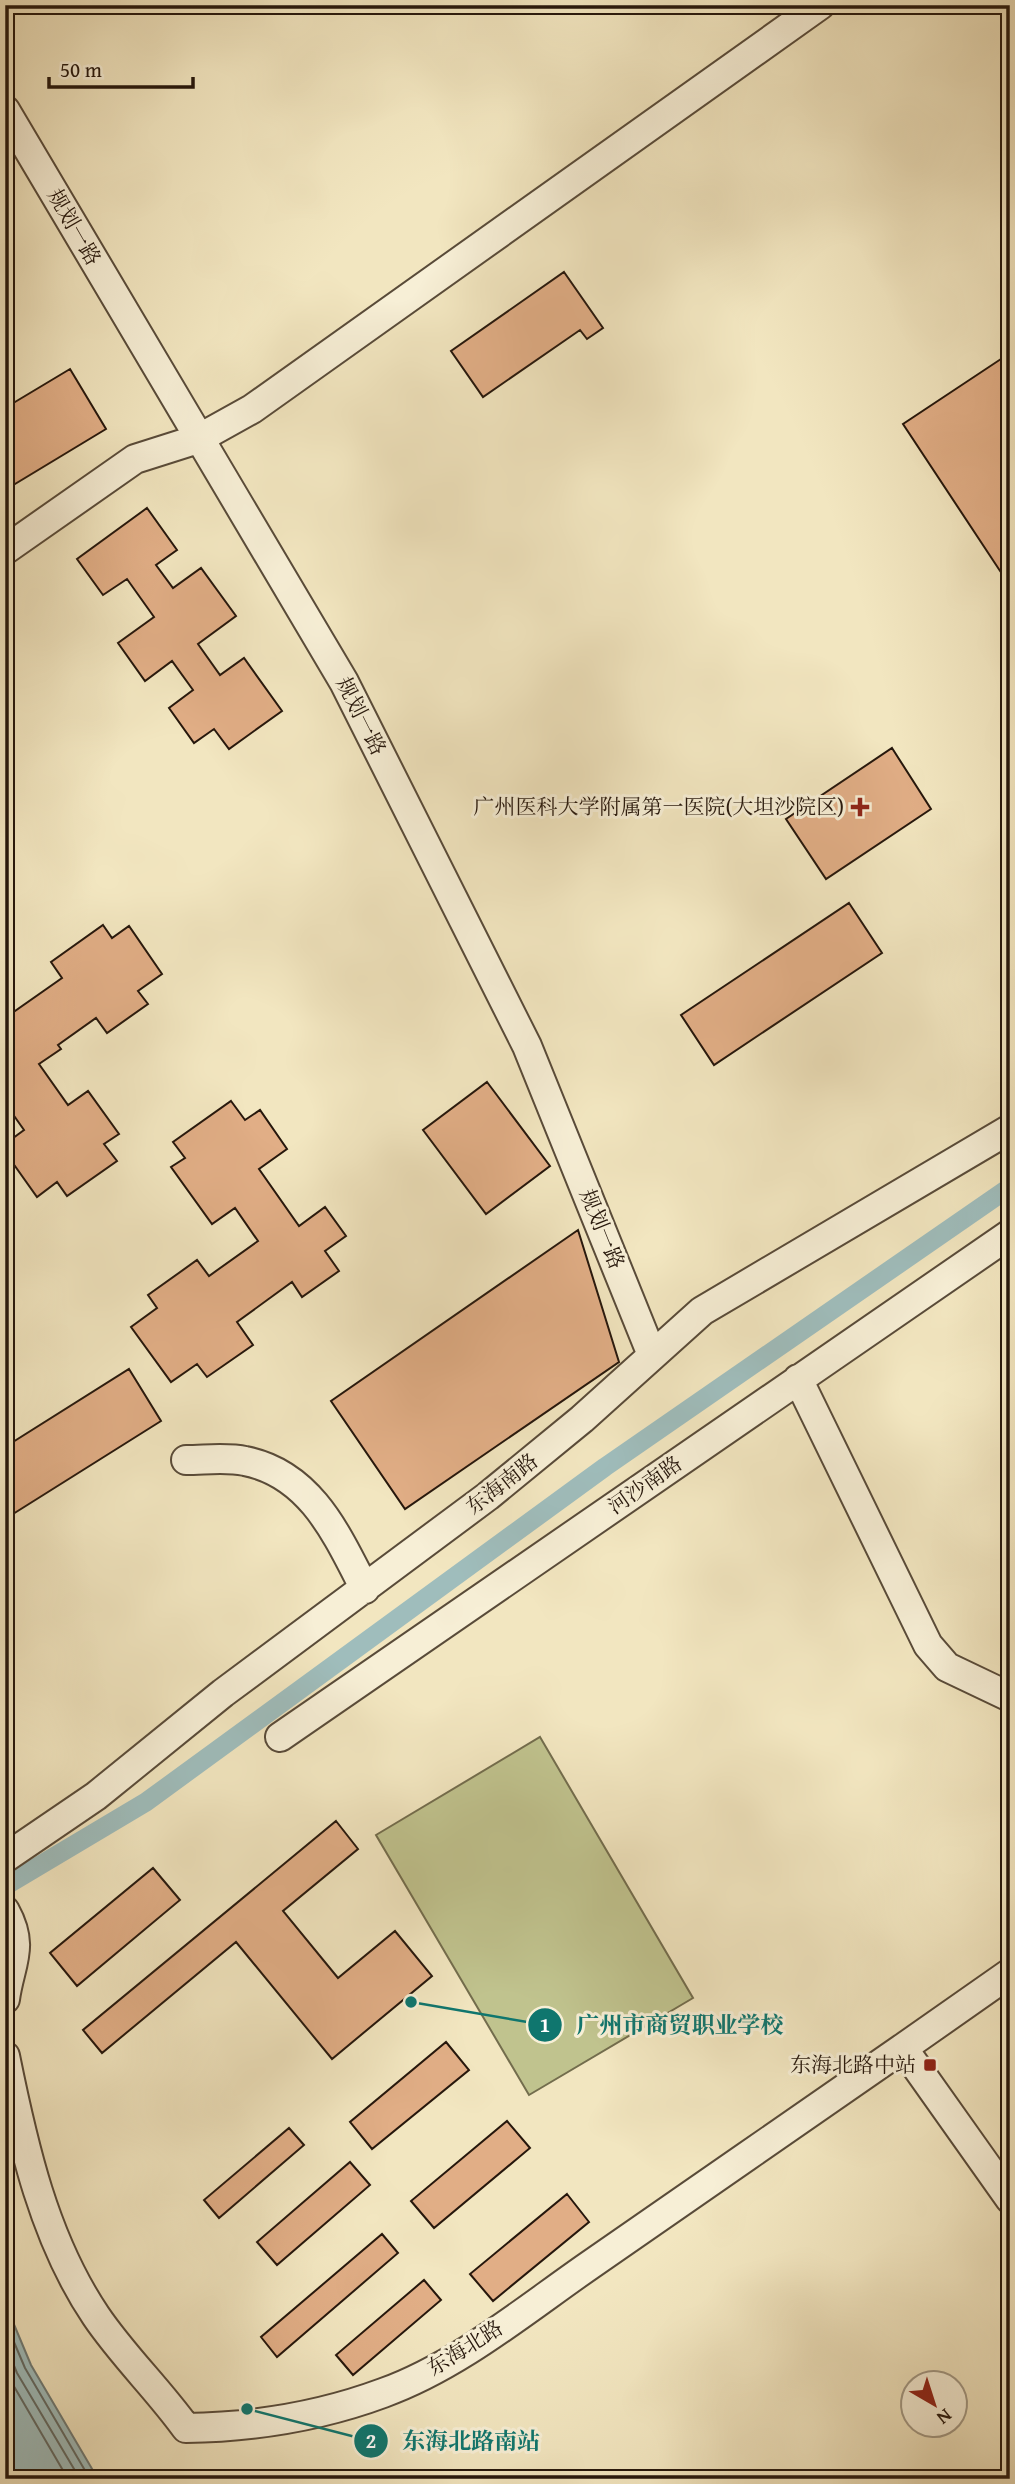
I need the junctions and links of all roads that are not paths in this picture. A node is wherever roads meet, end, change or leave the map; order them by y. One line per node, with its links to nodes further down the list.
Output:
1 (820, 5): 3 (street)
2 (5, 110): 3 (street, 规划一路)
3 (198, 439): 4 (street); 7 (street, 规划一路)
4 (5, 550)
5 (1010, 1129): 7 (street, 东海南路)
6 (1010, 1234): 8 (street, 河沙南路)
7 (652, 1355): 10 (street, 东海南路)
8 (798, 1379): 11 (street); 12 (street, 河沙南路)
9 (186, 1460): 10 (street)
10 (365, 1589): 13 (street, 东海南路)
11 (1010, 1697)
12 (281, 1737)
13 (5, 1858)
14 (6, 1913): 16 (street)
15 (1010, 1973): 17 (street, 东海北路)
16 (5, 1999)
17 (903, 2048): 18 (street, 东海北路); 19 (street)
18 (5, 2056)
19 (1010, 2199)

